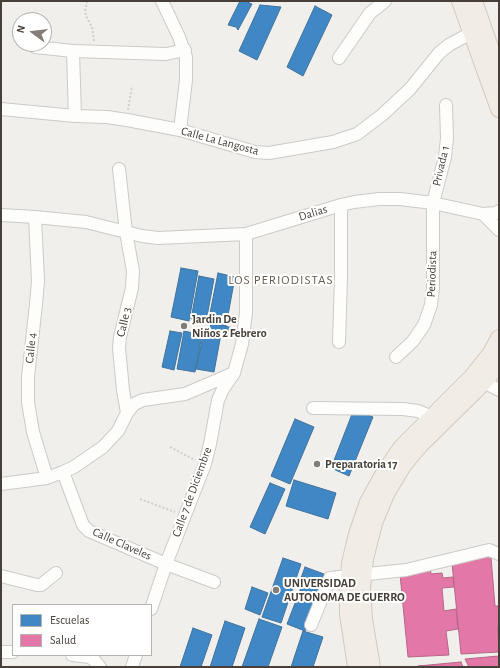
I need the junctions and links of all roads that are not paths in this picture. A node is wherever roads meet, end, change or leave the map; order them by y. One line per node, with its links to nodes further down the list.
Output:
1 (162, 1): 7 (street)
2 (385, 1): 9 (street)
3 (460, 1): 5 (main road)
4 (474, 1): 10 (main road)
5 (471, 33): 13 (main road); 15 (street, Calle La Langosta)
6 (52, 49): 8 (street)
7 (185, 50): 8 (street); 15 (street)
8 (74, 51): 14 (street)
9 (339, 58)
10 (499, 73)
11 (446, 105): 17 (street, Privada 1)
12 (1, 109): 14 (street, Calle La Langosta)
13 (499, 109)
14 (75, 116): 15 (street, Calle La Langosta)
15 (180, 130)
16 (119, 169): 24 (street)
17 (433, 203): 18 (street, Dalias); 20 (street, Dalias); 28 (street, Periodista)
18 (341, 205): 25 (street, Dalias); 27 (street)
19 (499, 211): 20 (street, Dalias)
20 (482, 214): 23 (street)
21 (1, 215): 22 (street, Dalias)
22 (35, 217): 24 (street, Dalias); 37 (street, Calle 4)
23 (499, 230)
24 (126, 232): 25 (street, Dalias); 34 (street, Calle 3)
25 (246, 234): 30 (street, Calle 7 de Diciembre)
26 (499, 338): 35 (main road)
27 (339, 342)
28 (396, 357)
29 (499, 362): 31 (main road)
30 (234, 373): 34 (street); 40 (street, Calle 7 de Diciembre)
31 (484, 382): 32 (street); 43 (main road)
32 (499, 390)
33 (313, 408): 35 (street)
34 (127, 413): 36 (street)
35 (432, 417): 43 (main road)
36 (63, 472): 37 (street); 40 (street, Calle Claveles)
37 (47, 478): 38 (street)
38 (1, 484)
39 (499, 554): 43 (street)
40 (166, 564): 44 (street, Calle Claveles); 45 (street, Calle 7 de Diciembre)
41 (56, 573): 42 (street)
42 (1, 576)
43 (356, 576): 46 (street); 53 (main road); 54 (main road)
44 (214, 582)
45 (152, 606)
46 (311, 625)
47 (1, 652): 48 (street)
48 (12, 652)
49 (81, 656): 51 (street)
50 (136, 656): 52 (street)
51 (100, 667)
52 (132, 667)
53 (356, 667)
54 (372, 667)

